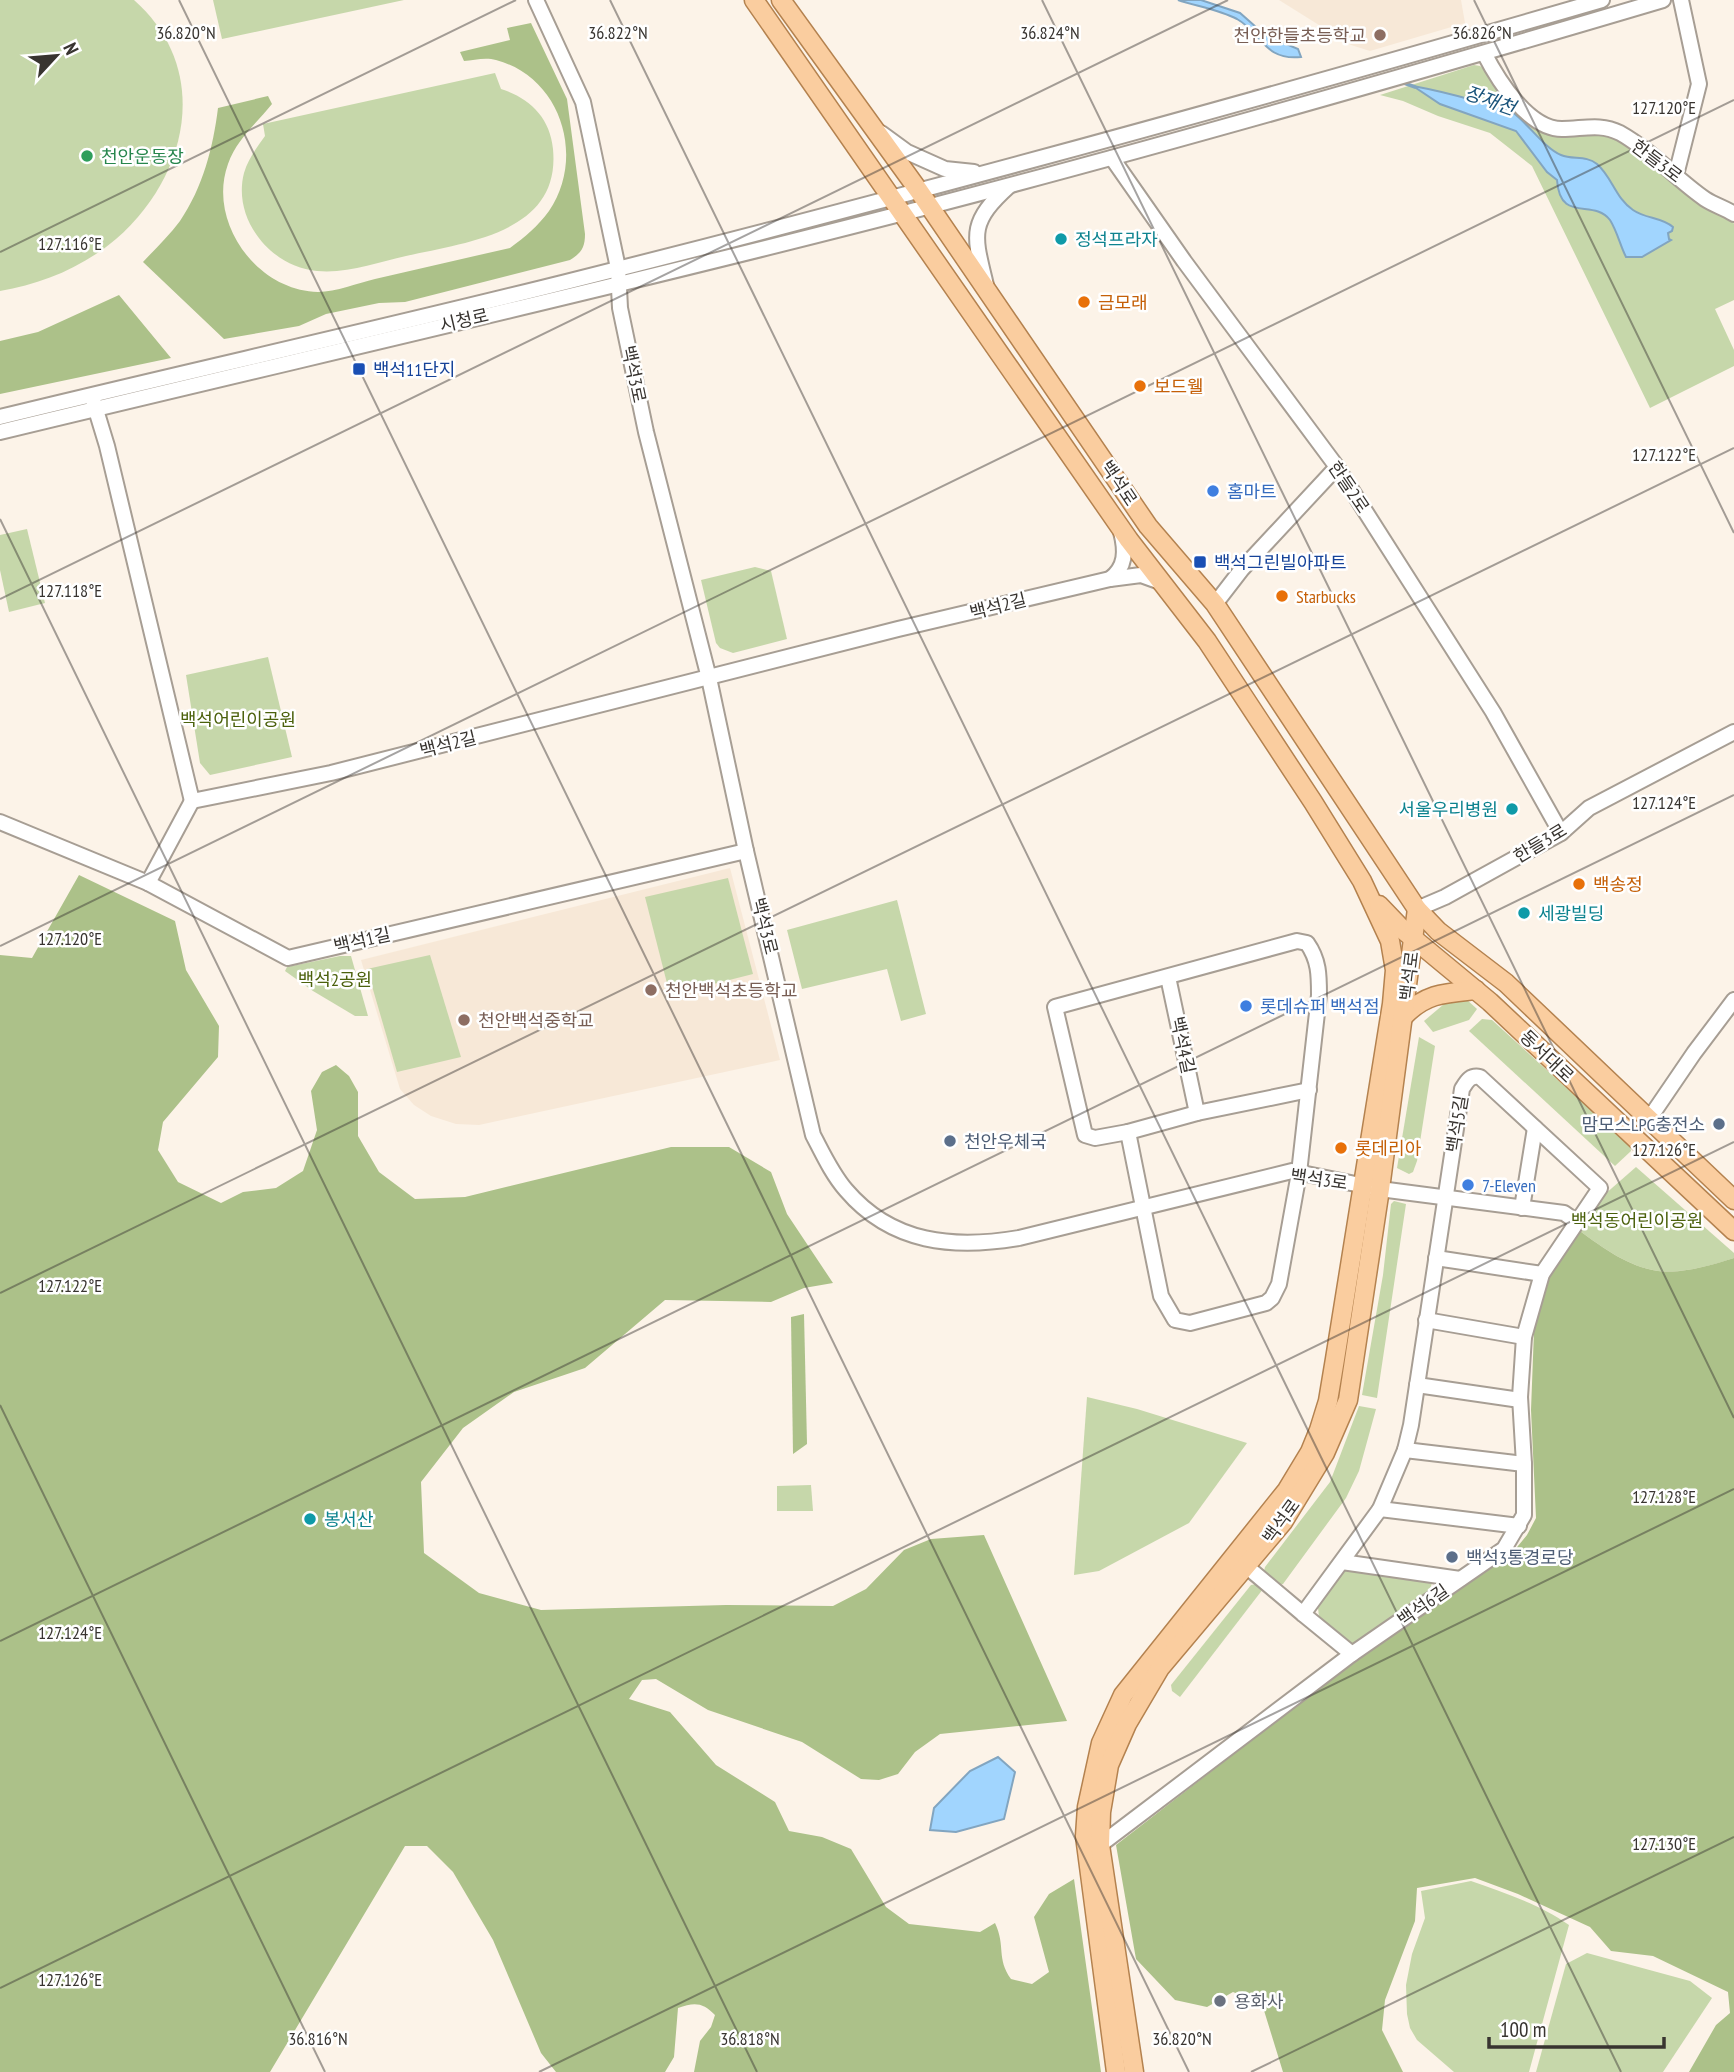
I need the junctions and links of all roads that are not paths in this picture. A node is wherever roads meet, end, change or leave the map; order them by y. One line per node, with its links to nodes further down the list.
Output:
1 (536, 0): 17 (street, 백석3로)
2 (754, 0): 14 (main road, 백석로)
3 (781, 0): 8 (main road, 백석로)
4 (1602, 0): 10 (street)
5 (1663, 0): 7 (street)
6 (1681, 0): 11 (street)
7 (1484, 53): 9 (street); 11 (street, 한들3로)
8 (871, 126): 10 (street); 13 (main road, 백석로)
9 (1112, 158): 12 (street); 23 (street, 한들2로)
10 (986, 173): 13 (street)
11 (1676, 175): 16 (street, 한들3로)
12 (1011, 184): 15 (street); 19 (street)
13 (919, 191): 14 (street, 시청로); 15 (main road, 백석로)
14 (895, 206): 15 (street, 시청로); 17 (street, 시청로); 18 (street, 시청로); 24 (main road, 백석로)
15 (929, 206): 19 (main road, 백석로)
16 (1734, 214)
17 (618, 268): 18 (street, 백석3로); 20 (street, 시청로)
18 (618, 284): 20 (street, 시청로); 28 (street, 백석3로)
19 (989, 293): 27 (main road, 백석로)
20 (93, 402): 21 (street, 시청로); 22 (street, 시청로); 30 (street)
21 (0, 417)
22 (0, 432)
23 (1337, 467): 27 (street); 32 (street, 한들2로)
24 (1118, 524): 25 (street); 26 (main road, 백석로)
25 (1110, 579): 26 (street, 백석2길); 28 (street, 백석2길)
26 (1163, 583): 34 (main road, 백석로)
27 (1215, 604): 36 (main road, 백석로)
28 (709, 678): 30 (street, 백석2길); 33 (street, 백석3로)
29 (1734, 732): 32 (street, 한들3로)
30 (192, 801): 35 (street)
31 (0, 822): 35 (street, 백석1길)
32 (1561, 832): 36 (street, 한들3로)
33 (747, 851): 35 (street, 백석1길); 53 (street, 백석3로)
34 (1362, 881): 37 (main road, 동서대로); 38 (main road, 백석로)
35 (148, 883)
36 (1417, 909): 37 (main road, 백석로); 45 (main road, 동서대로)
37 (1408, 934): 38 (main road); 40 (main road, 동서대로); 42 (main road, 백석로)
38 (1395, 970): 49 (main road, 백석로)
39 (1168, 977): 43 (street); 44 (street, 백석4길); 47 (street)
40 (1476, 990): 42 (main road); 56 (main road, 동서대로)
41 (1734, 1000): 45 (street)
42 (1404, 1016): 49 (main road, 백석로)
43 (1308, 1090): 44 (street); 48 (street)
44 (1197, 1113): 47 (street)
45 (1649, 1119): 52 (main road, 동서대로)
46 (1535, 1128): 50 (street, 백석5길); 51 (street, 백석5길); 54 (street)
47 (1128, 1132): 53 (street)
48 (1299, 1173): 49 (street, 백석3로); 53 (street, 백석3로); 53 (street)
49 (1371, 1188): 51 (street, 백석3로); 68 (main road, 백석로); 73 (main road, 백석로)
50 (1600, 1188): 55 (street, 백석6길)
51 (1445, 1198): 54 (street, 백석3로); 57 (street, 백석5길)
52 (1734, 1200)
53 (1143, 1208)
54 (1522, 1208): 55 (street, 백석3로)
55 (1577, 1222): 58 (street, 백석6길)
56 (1734, 1231)
57 (1436, 1258): 58 (street); 59 (street, 백석5길)
58 (1542, 1274): 60 (street, 백석6길)
59 (1426, 1320): 60 (street); 61 (street, 백석5길)
60 (1524, 1337): 62 (street, 백석6길)
61 (1417, 1385): 62 (street); 63 (street, 백석5길)
62 (1520, 1399): 64 (street, 백석6길)
63 (1405, 1450): 64 (street); 65 (street, 백석5길)
64 (1524, 1464): 66 (street, 백석6길)
65 (1380, 1508): 66 (street); 67 (street, 백석5길)
66 (1518, 1526): 69 (street, 백석6길)
67 (1342, 1562): 69 (street); 70 (street, 백석5길)
68 (1246, 1566): 70 (street); 72 (main road, 백석로)
69 (1460, 1579): 71 (street, 백석6길)
70 (1303, 1614): 71 (street)
71 (1352, 1654): 72 (street, 백석6길)
72 (1100, 1845): 74 (main road, 백석로)
73 (1116, 2072)
74 (1134, 2072)

